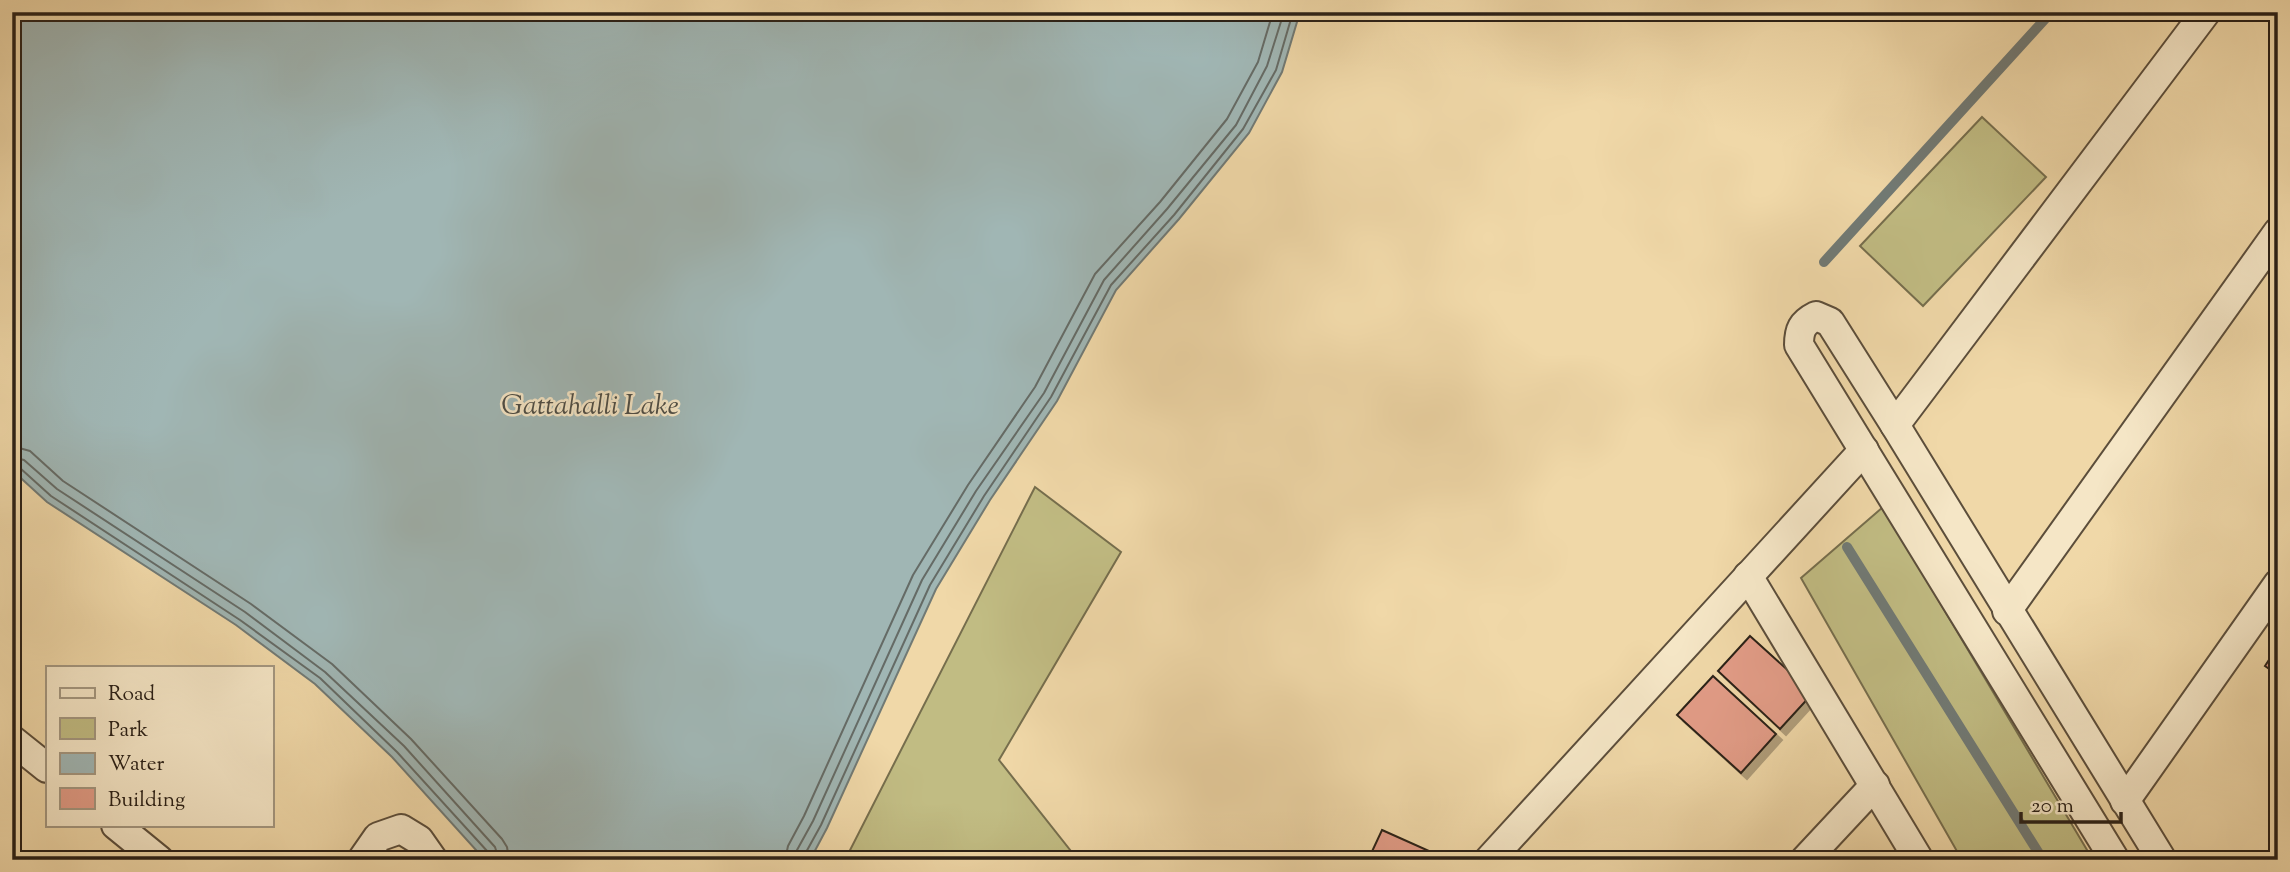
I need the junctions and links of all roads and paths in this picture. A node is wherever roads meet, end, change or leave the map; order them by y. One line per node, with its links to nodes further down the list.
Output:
1 (2206, 12): 3 (street)
2 (2278, 232): 7 (street)
3 (1895, 425): 4 (street); 7 (street)
4 (1864, 450): 5 (street); 19 (street)
5 (1748, 576): 10 (street); 16 (street)
6 (2278, 584): 11 (street)
7 (2007, 611): 11 (street)
8 (12, 740): 9 (street)
9 (46, 767)
10 (1875, 785): 17 (street); 18 (street)
11 (2125, 801): 20 (street)
12 (117, 826): 13 (street)
13 (159, 860)
14 (362, 860): 15 (street)
15 (433, 860)
16 (1489, 860)
17 (1805, 860)
18 (1919, 860)
19 (2116, 860)
20 (2162, 860)

